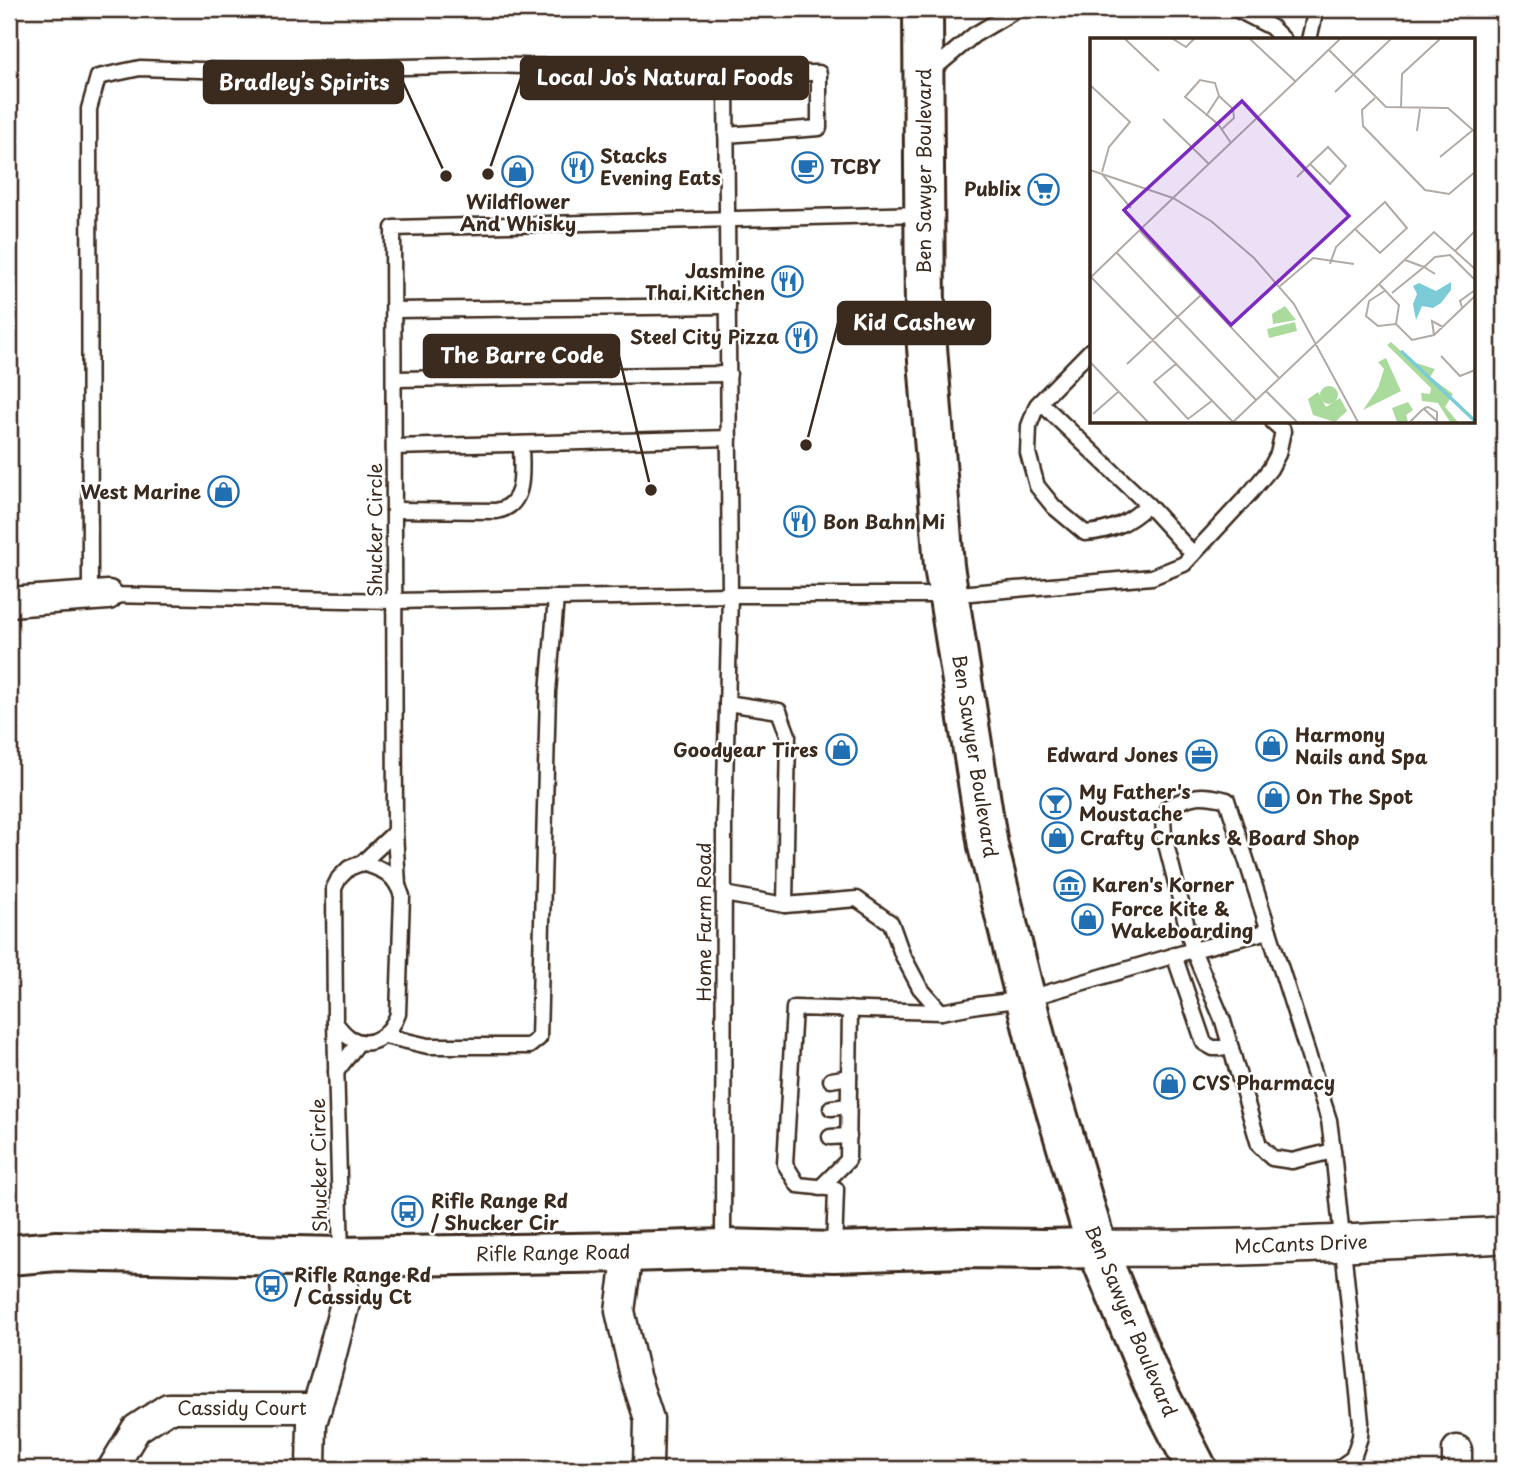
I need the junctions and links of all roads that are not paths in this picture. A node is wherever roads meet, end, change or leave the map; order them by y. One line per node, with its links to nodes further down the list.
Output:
1 (923, 9): 8 (main road, Ben Sawyer Boulevard)
2 (1018, 9): 8 (lane)
3 (1236, 9): 5 (lane)
4 (1316, 9): 6 (lane)
5 (1282, 38)
6 (1310, 38)
7 (723, 72): 9 (lane, Home Farm Road); 9 (lane); 27 (lane)
8 (924, 78): 10 (main road, Ben Sawyer Boulevard)
9 (726, 135): 11 (lane, Home Farm Road)
10 (924, 214): 11 (lane); 26 (main road, Ben Sawyer Boulevard)
11 (727, 219): 12 (lane, Home Farm Road); 13 (lane, Shucker Circle)
12 (728, 306): 13 (lane); 15 (lane, Home Farm Road)
13 (394, 310): 16 (lane, Shucker Circle)
14 (1090, 351): 17 (lane)
15 (729, 374): 16 (lane); 19 (lane, Home Farm Road)
16 (394, 379): 21 (lane, Shucker Circle)
17 (1040, 402): 22 (lane); 22 (lane)
18 (1281, 425): 24 (lane)
19 (729, 438): 20 (lane); 25 (lane, Home Farm Road)
20 (521, 444): 21 (lane); 23 (lane)
21 (394, 447): 23 (lane, Shucker Circle)
22 (1148, 505): 24 (lane)
23 (394, 510): 29 (lane, Shucker Circle)
24 (1193, 554): 26 (lane)
25 (730, 595): 26 (lane); 28 (lane); 31 (lane, Home Farm Road)
26 (948, 595): 40 (main road, Ben Sawyer Boulevard)
27 (99, 596): 29 (lane); 30 (street)
28 (556, 598): 29 (lane); 44 (lane)
29 (394, 601): 32 (lane, Shucker Circle)
30 (9, 602)
31 (727, 704): 35 (lane, Home Farm Road); 36 (lane)
32 (395, 832): 33 (lane, Shucker Circle); 34 (lane, Shucker Circle)
33 (362, 863): 34 (lane); 43 (lane, Shucker Circle)
34 (398, 885): 44 (lane, Shucker Circle)
35 (724, 894): 36 (lane); 61 (lane, Home Farm Road)
36 (785, 905): 42 (lane)
37 (1269, 931): 38 (lane); 38 (lane); 56 (lane)
38 (1193, 950): 39 (lane); 48 (lane)
39 (1174, 955): 40 (lane); 48 (lane)
40 (1026, 999): 42 (lane); 60 (main road, Ben Sawyer Boulevard)
41 (850, 1009): 42 (lane); 45 (lane); 57 (lane)
42 (941, 1012)
43 (335, 1022): 46 (lane); 49 (lane, Shucker Circle)
44 (384, 1036): 46 (lane)
45 (850, 1041): 47 (lane); 50 (lane)
46 (359, 1042): 49 (lane, Shucker Circle)
47 (833, 1042)
48 (1231, 1048): 56 (lane)
49 (336, 1072): 65 (lane, Shucker Circle)
50 (849, 1077): 51 (lane); 52 (lane)
51 (831, 1080)
52 (849, 1106): 53 (lane); 54 (lane)
53 (831, 1108)
54 (849, 1136): 55 (lane); 57 (lane)
55 (830, 1137)
56 (1333, 1152): 59 (lane)
57 (820, 1188): 63 (lane)
58 (1504, 1235): 59 (street, McCants Drive)
59 (1343, 1244): 60 (street, McCants Drive); 71 (lane)
60 (1097, 1248): 63 (main road, Rifle Range Road); 70 (main road, Ben Sawyer Boulevard)
61 (723, 1249): 62 (main road, Rifle Range Road); 63 (main road, Rifle Range Road)
62 (628, 1252): 65 (main road, Rifle Range Road); 69 (street)
63 (834, 1252)
64 (9, 1255): 65 (main road, Rifle Range Road)
65 (341, 1257): 66 (street, Cassidy Court)
66 (317, 1408): 67 (street, Cassidy Court); 68 (street, Cassidy Court)
67 (112, 1469)
68 (312, 1469)
69 (648, 1469)
70 (1197, 1469)
71 (1337, 1469)

